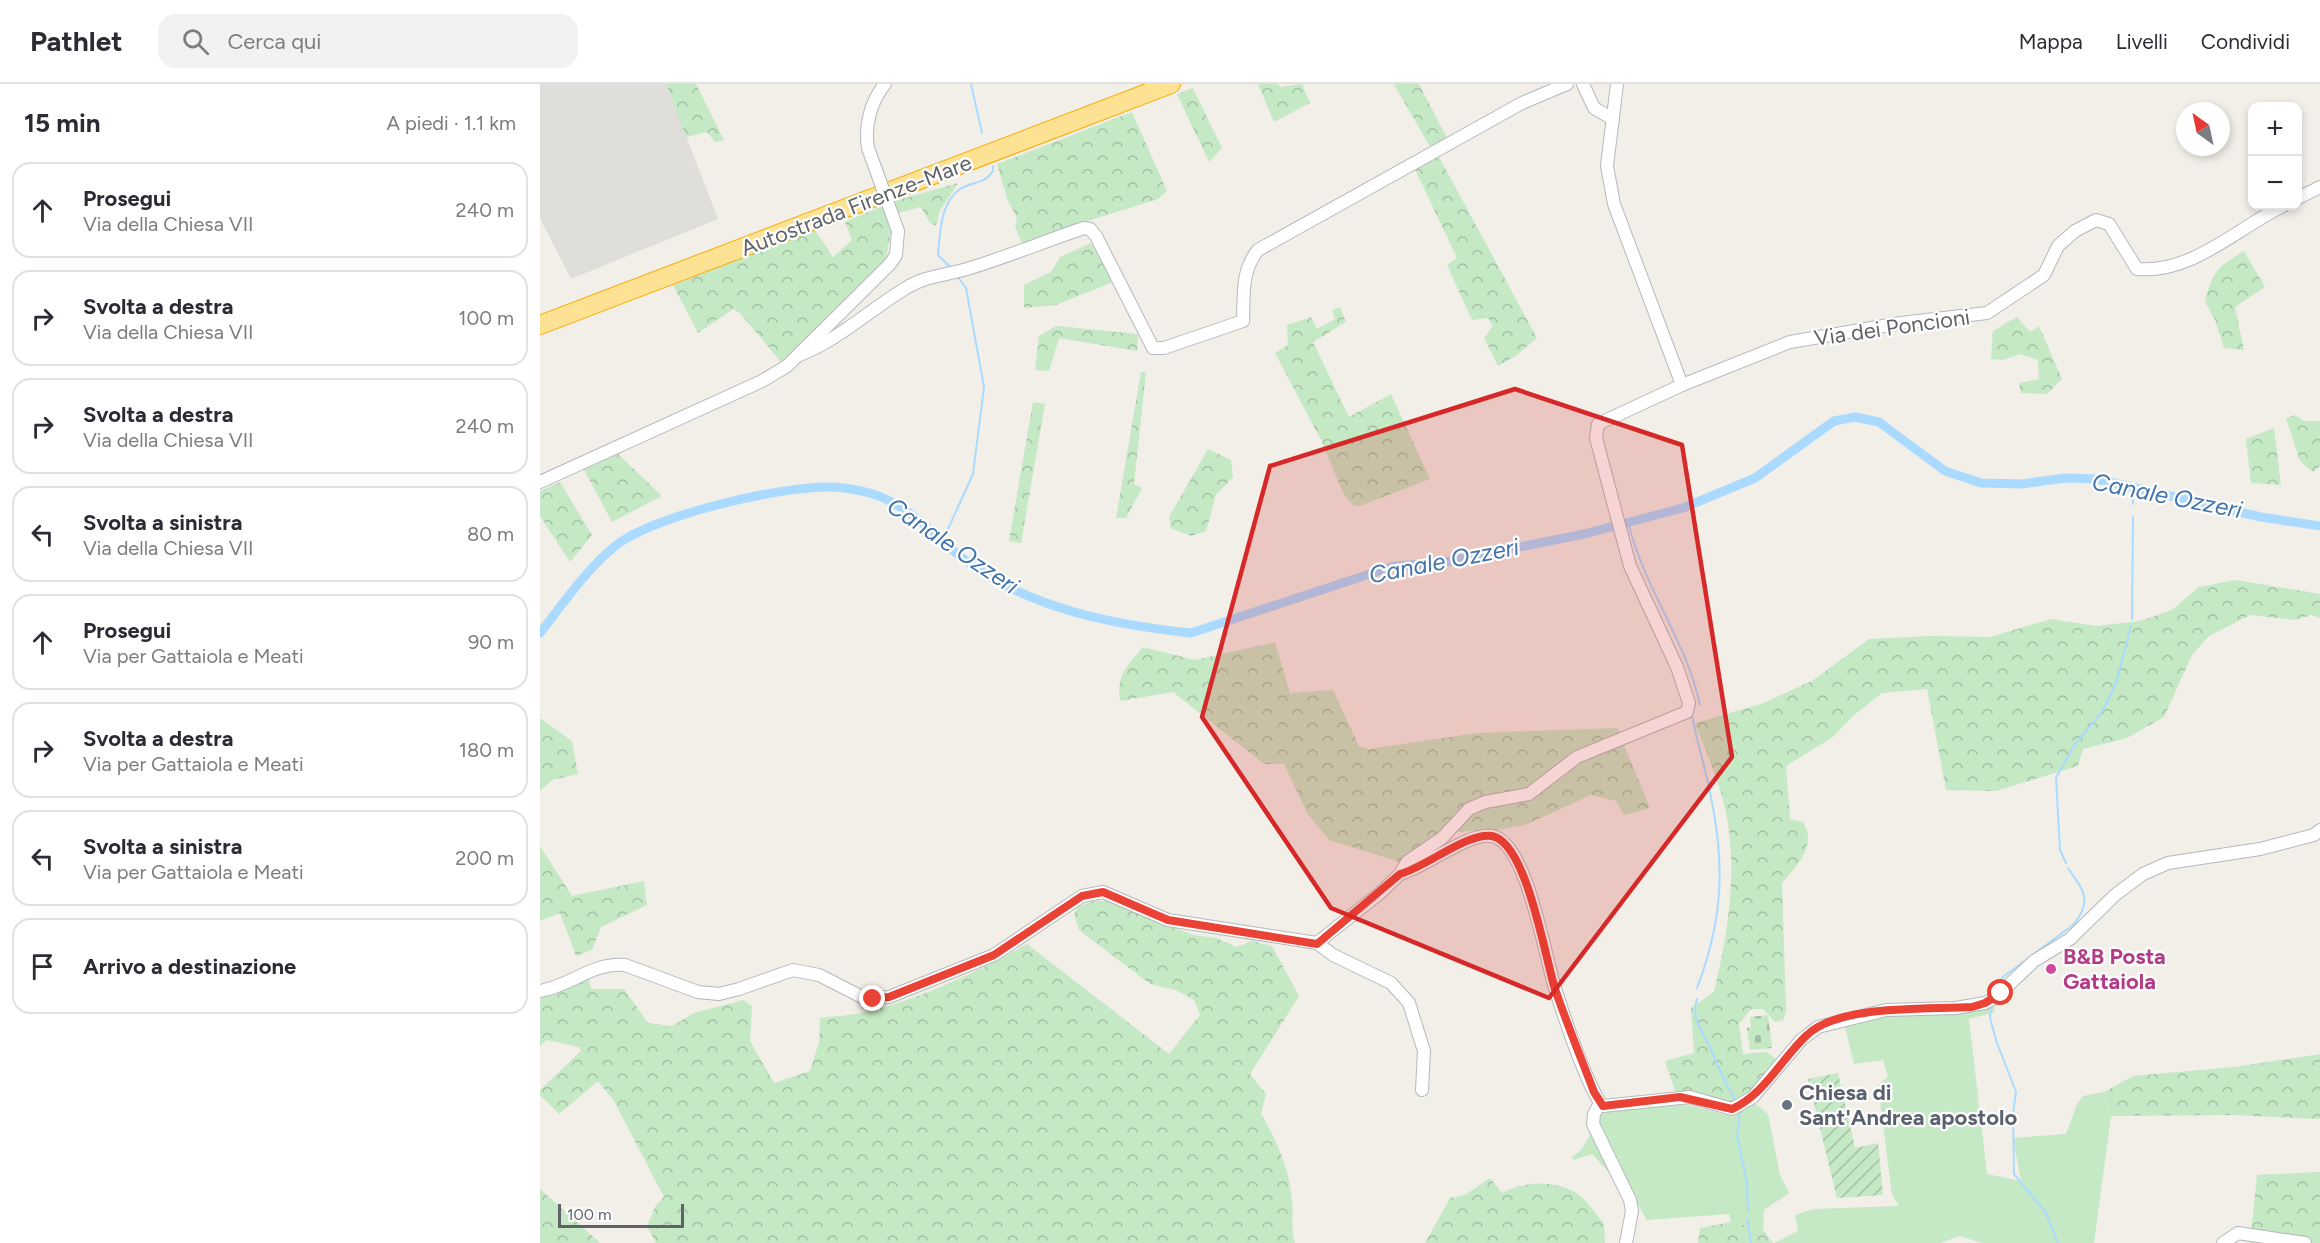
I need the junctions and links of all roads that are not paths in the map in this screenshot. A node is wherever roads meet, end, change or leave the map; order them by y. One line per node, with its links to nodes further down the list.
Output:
1 (885, 84): 13 (street, bridge)
2 (1138, 84): 11 (highway, Autostrada Firenze-Mare)
3 (1171, 84): 12 (highway, Autostrada Firenze-Mare)
4 (1567, 84): 13 (street)
5 (1582, 84): 7 (street)
6 (1617, 84): 7 (street)
7 (1613, 119): 14 (street)
8 (2320, 188): 9 (street)
9 (2302, 196)
10 (2277, 210): 14 (street, Via dei Poncioni)
11 (540, 312)
12 (540, 325)
13 (797, 356): 15 (street)
14 (1682, 385): 17 (street)
15 (540, 482)
16 (2318, 834): 21 (street)
17 (1400, 874): 18 (street); 21 (street)
18 (1317, 944): 19 (street); 20 (street)
19 (540, 991)
20 (1422, 1090)
21 (1599, 1104): 22 (street)
22 (1626, 1243)
23 (2223, 1243): 24 (street)
24 (2305, 1243)

